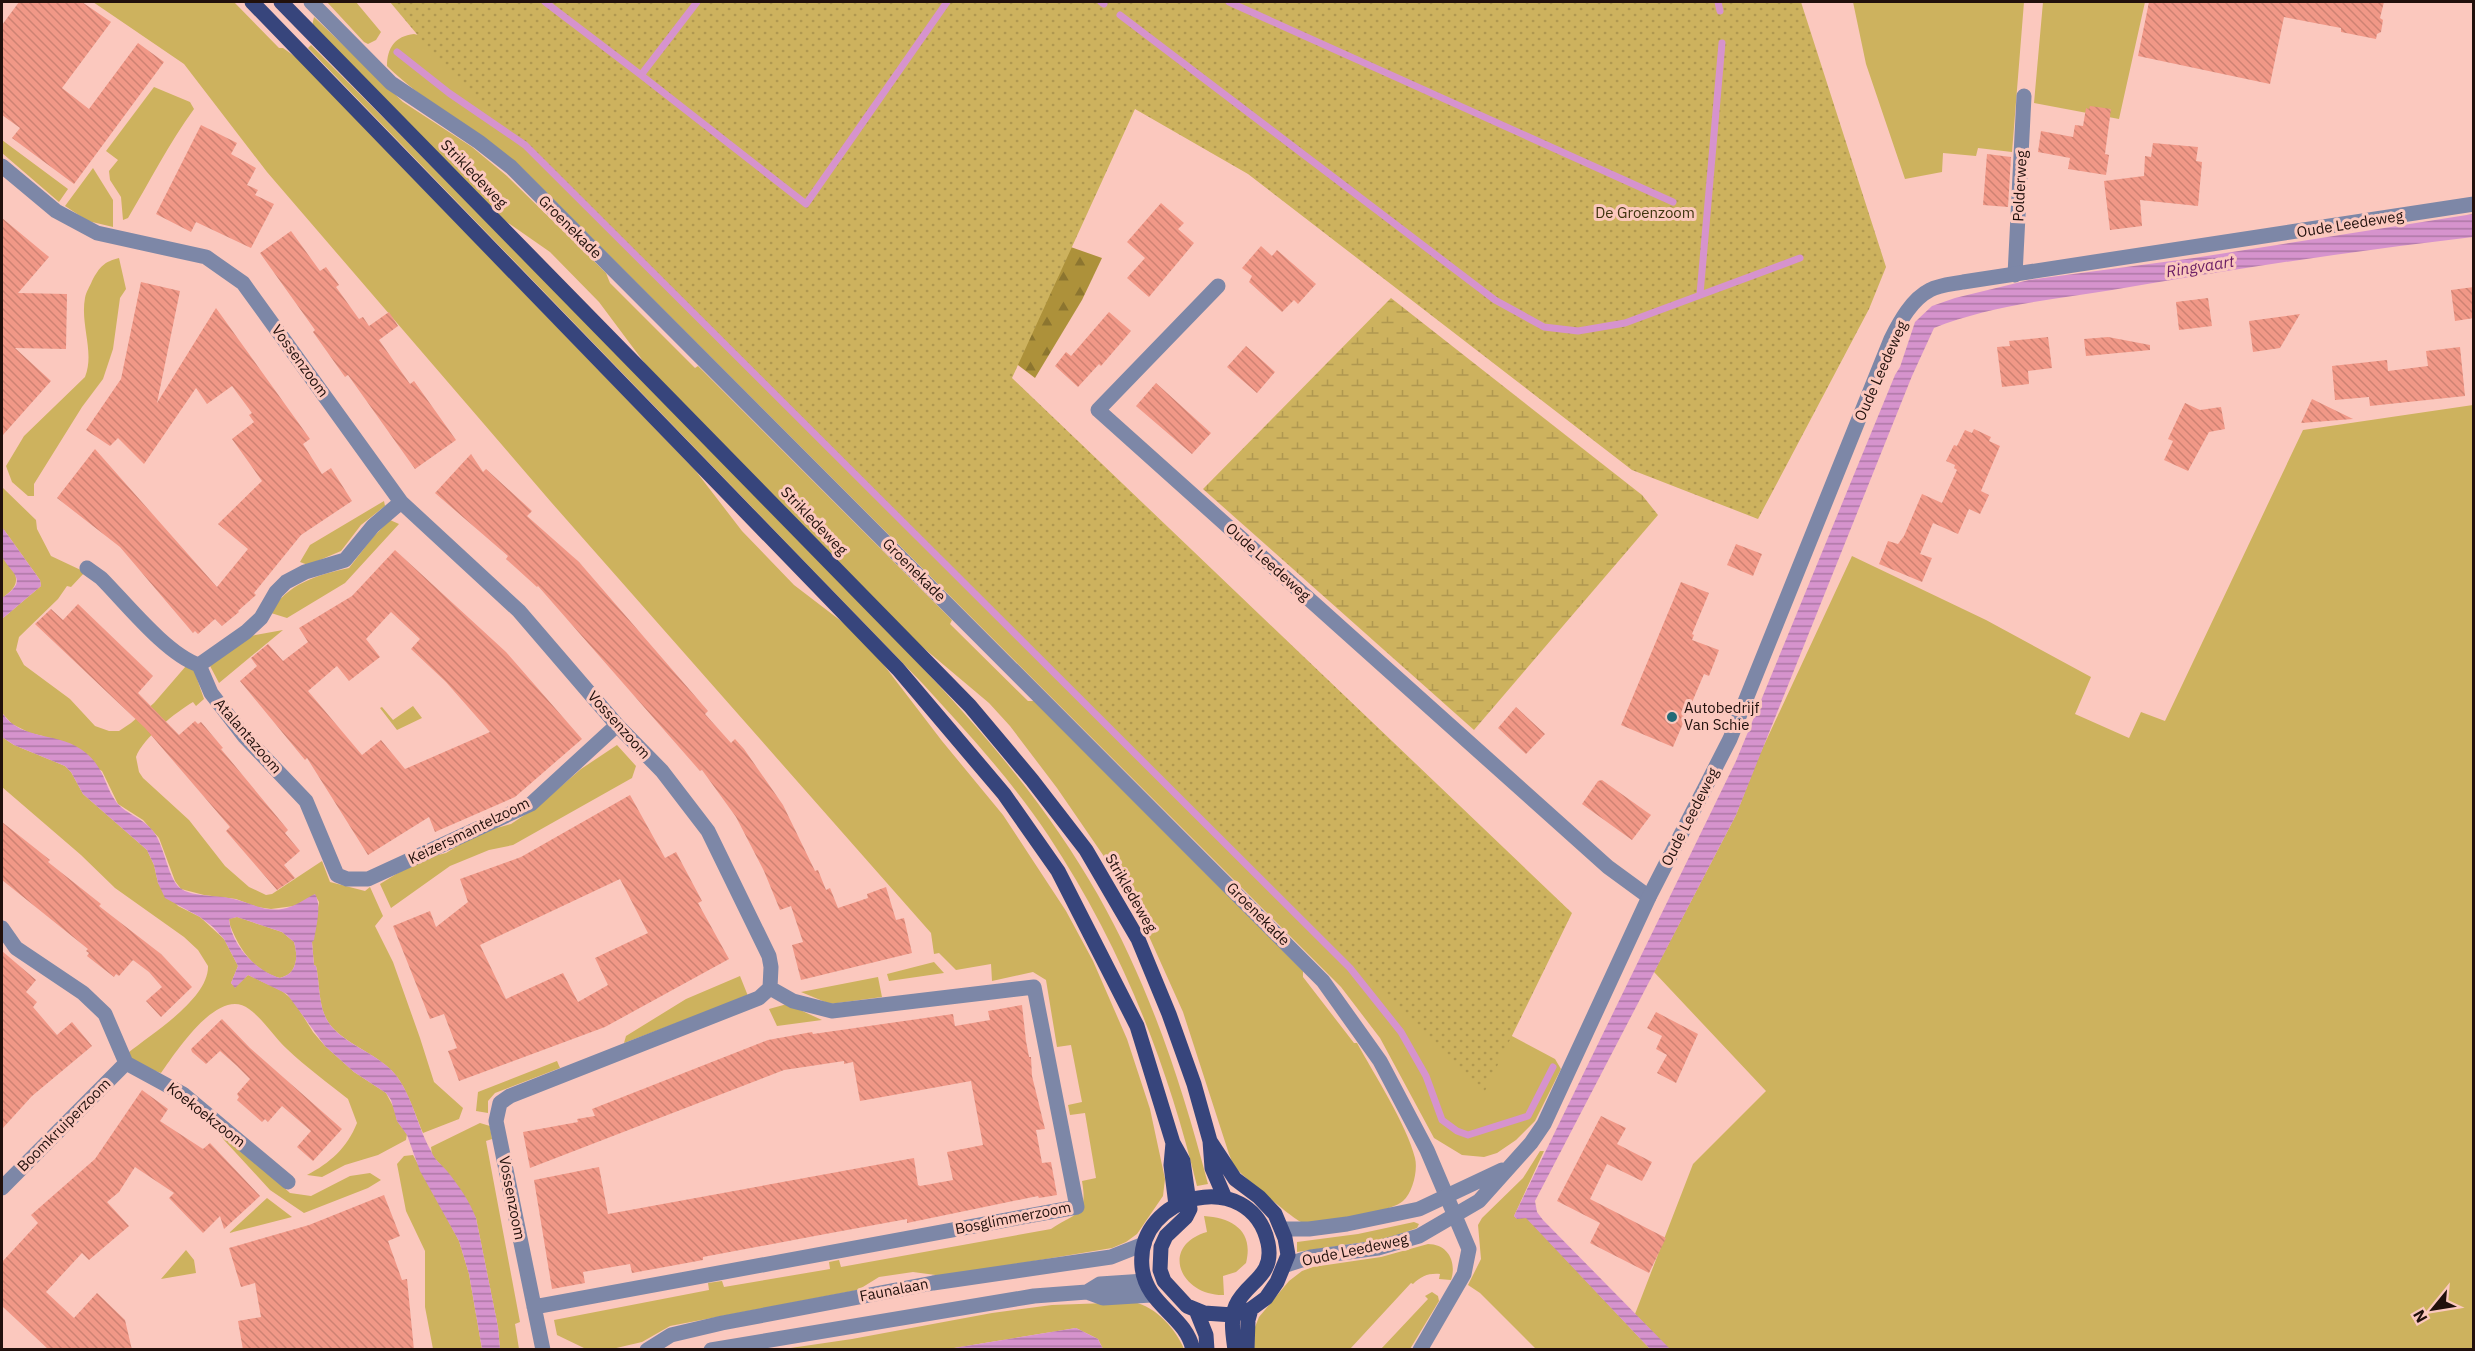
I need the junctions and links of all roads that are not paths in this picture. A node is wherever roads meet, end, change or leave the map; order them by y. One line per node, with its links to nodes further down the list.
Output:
1 (252, 2): 24 (main road)
2 (281, 2): 18 (main road, Strikledeweg)
3 (311, 2): 23 (street, Groenekade)
4 (2024, 96): 7 (street, Polderweg)
5 (2, 166): 9 (street, Vossenzoom)
6 (2474, 204): 7 (street, Oude Leedeweg)
7 (2015, 275): 14 (street, Oude Leedeweg)
8 (1218, 286): 14 (street, Oude Leedeweg)
9 (401, 502): 11 (street); 12 (street, Vossenzoom)
10 (87, 568): 11 (street)
11 (199, 665): 13 (street, Atalantazoom)
12 (617, 725): 13 (street, Keizersmantelzoom); 16 (street, Vossenzoom)
13 (368, 879)
14 (1649, 897): 19 (street, Oude Leedeweg)
15 (2, 927): 17 (street)
16 (770, 987): 32 (street, Vossenzoom); 32 (street, Bosglimmerzoom)
17 (126, 1063): 20 (street, Koekoekzoom); 21 (street, Boomkruiperzoom)
18 (1210, 1141): 22 (main road, Strikledeweg); 27 (main road, Strikledeweg)
19 (1510, 1166): 23 (street, Oude Leedeweg); 25 (street, Oude Leedeweg)
20 (288, 1182)
21 (2, 1188)
22 (1225, 1198): 24 (main road); 26 (main road)
23 (1447, 1198): 25 (street); 27 (street, Oude Leedeweg)
24 (1183, 1202): 28 (main road); 30 (main road)
25 (1455, 1216): 29 (street, Oude Leedeweg); 43 (street)
26 (1263, 1228): 27 (main road); 35 (main road)
27 (1282, 1229): 29 (main road)
28 (1144, 1244): 31 (main road); 37 (street, Faunalaan)
29 (1286, 1265): 34 (main road)
30 (1164, 1281): 31 (main road); 33 (main road)
31 (1148, 1288): 38 (street, Faunalaan); 39 (main road)
32 (534, 1307): 36 (street, Vossenzoom)
33 (1196, 1310): 35 (main road); 40 (main road)
34 (1251, 1310): 35 (main road); 42 (main road)
35 (1233, 1315): 41 (main road)
36 (543, 1350)
37 (648, 1350)
38 (711, 1350)
39 (1193, 1350)
40 (1207, 1350)
41 (1235, 1350)
42 (1247, 1350)
43 (1420, 1350)

